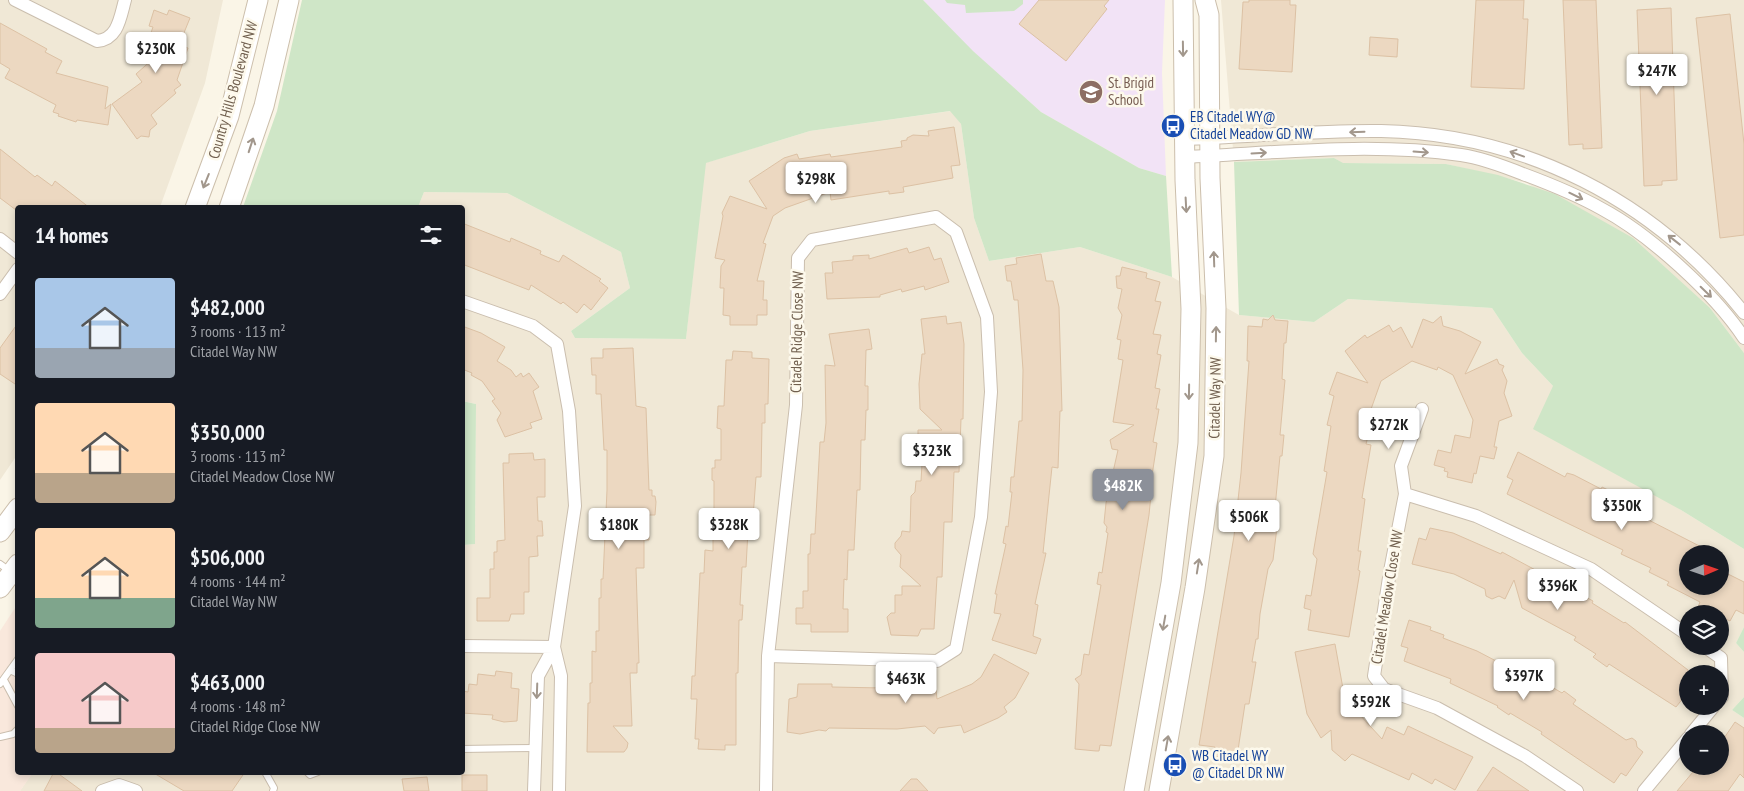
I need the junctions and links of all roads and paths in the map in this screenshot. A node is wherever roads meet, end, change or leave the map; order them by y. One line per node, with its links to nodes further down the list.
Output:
1 (15, 0): 2 (street)
2 (125, 0)
3 (258, 0): 9 (street, Country Hills Boulevard NW, one-way to 9)
4 (289, 0): 10 (street, one-way to 4)
5 (1183, 0): 8 (street, Citadel Way NW, one-way to 8)
6 (1205, 0): 7 (street, Citadel Way NW)
7 (1210, 147): 8 (street); 16 (street, Citadel Way NW, one-way to 7); 18 (street, one-way to 7); 19 (street, one-way to 19)
8 (1185, 148): 17 (street, Citadel Way NW, one-way to 17)
9 (196, 205)
10 (230, 205)
11 (0, 240): 12 (street)
12 (15, 252)
13 (15, 274): 14 (street)
14 (0, 294)
15 (465, 302): 30 (street)
16 (1216, 308): 17 (street); 27 (street, Citadel Way NW, one-way to 16)
17 (1191, 309): 25 (street, Citadel Way NW, one-way to 25)
18 (1744, 313)
19 (1744, 338)
20 (1422, 410): 21 (street, Citadel Meadow Close NW)
21 (1405, 494): 28 (street); 53 (street, Citadel Meadow Close NW)
22 (15, 512): 23 (street)
23 (0, 532)
24 (12, 569): 26 (street)
25 (1172, 583): 27 (street); 51 (street, Citadel Way NW, one-way to 51)
26 (0, 588)
27 (1194, 588): 52 (street, Citadel Way NW, one-way to 27)
28 (1679, 629)
29 (465, 646): 30 (street)
30 (554, 647): 41 (street, one-way to 41); 49 (street)
31 (768, 656): 31 (street, Citadel Ridge Close NW); 50 (street, Citadel Ridge Close NW)
32 (15, 662): 33 (lane)
33 (10, 670): 34 (lane); 35 (lane)
34 (15, 672)
35 (2, 682): 36 (lane)
36 (15, 702)
37 (1707, 715): 38 (street)
38 (1698, 725)
39 (15, 732): 40 (lane)
40 (0, 737)
41 (535, 748): 42 (lane); 48 (street)
42 (465, 749)
43 (1679, 749): 54 (street)
44 (267, 775): 47 (lane)
45 (102, 791): 46 (street)
46 (136, 791)
47 (273, 791)
48 (534, 791)
49 (559, 791)
50 (766, 791)
51 (1134, 791)
52 (1159, 791)
53 (1577, 791)
54 (1644, 791)

